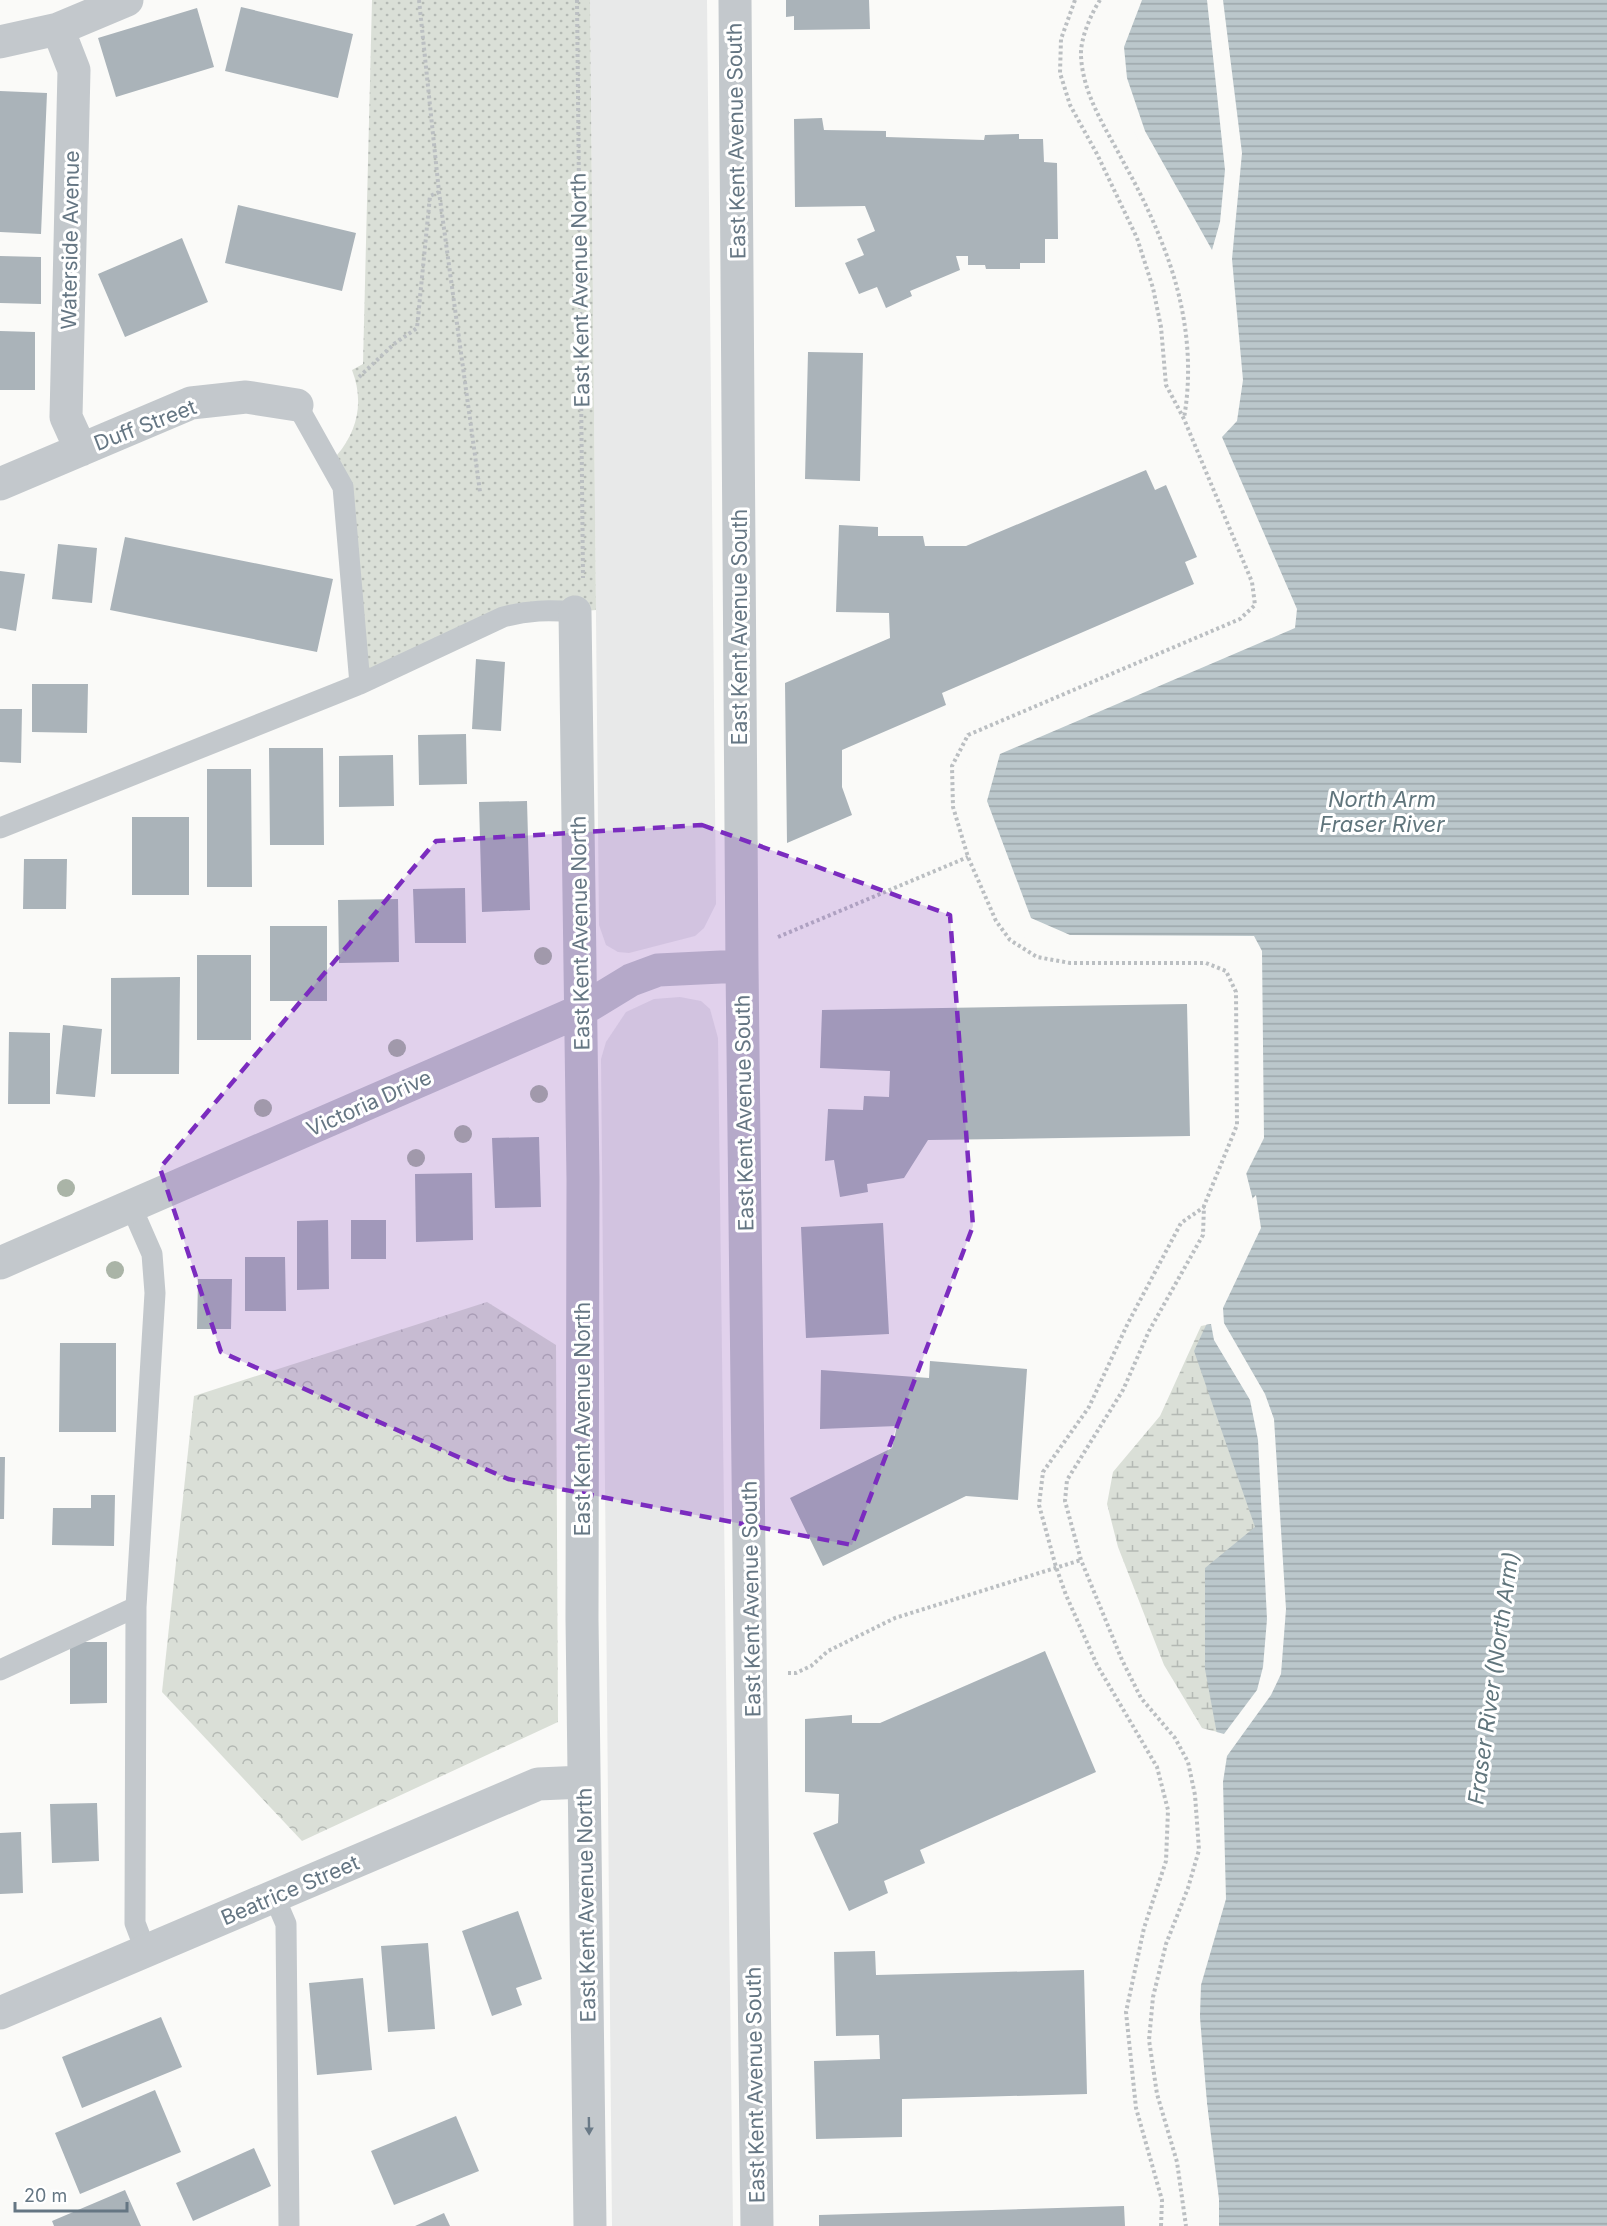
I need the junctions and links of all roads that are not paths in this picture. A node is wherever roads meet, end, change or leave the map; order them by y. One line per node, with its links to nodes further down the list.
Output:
1 (127, 0): 3 (street)
2 (735, 0): 11 (street, East Kent Avenue South)
3 (58, 29): 4 (street); 6 (street, Waterside Avenue)
4 (0, 42)
5 (297, 405): 6 (street, Duff Street); 9 (lane)
6 (81, 450): 7 (street, Duff Street)
7 (0, 484)
8 (575, 612): 9 (lane); 12 (street, East Kent Avenue North)
9 (360, 684): 10 (lane)
10 (0, 828)
11 (742, 966): 12 (street, Victoria Drive); 23 (street, East Kent Avenue South)
12 (580, 1011): 13 (street, Victoria Drive); 17 (street, East Kent Avenue North)
13 (131, 1206): 14 (street, Victoria Drive); 15 (lane)
14 (0, 1263)
15 (136, 1607): 16 (lane); 19 (lane)
16 (0, 1670)
17 (584, 1782): 18 (street, Beatrice Street); 22 (street, East Kent Avenue North, one-way to 22)
18 (274, 1896): 19 (street, Beatrice Street); 21 (lane)
19 (146, 1952): 20 (street, Beatrice Street)
20 (0, 2013)
21 (289, 2226)
22 (590, 2226)
23 (757, 2226)

